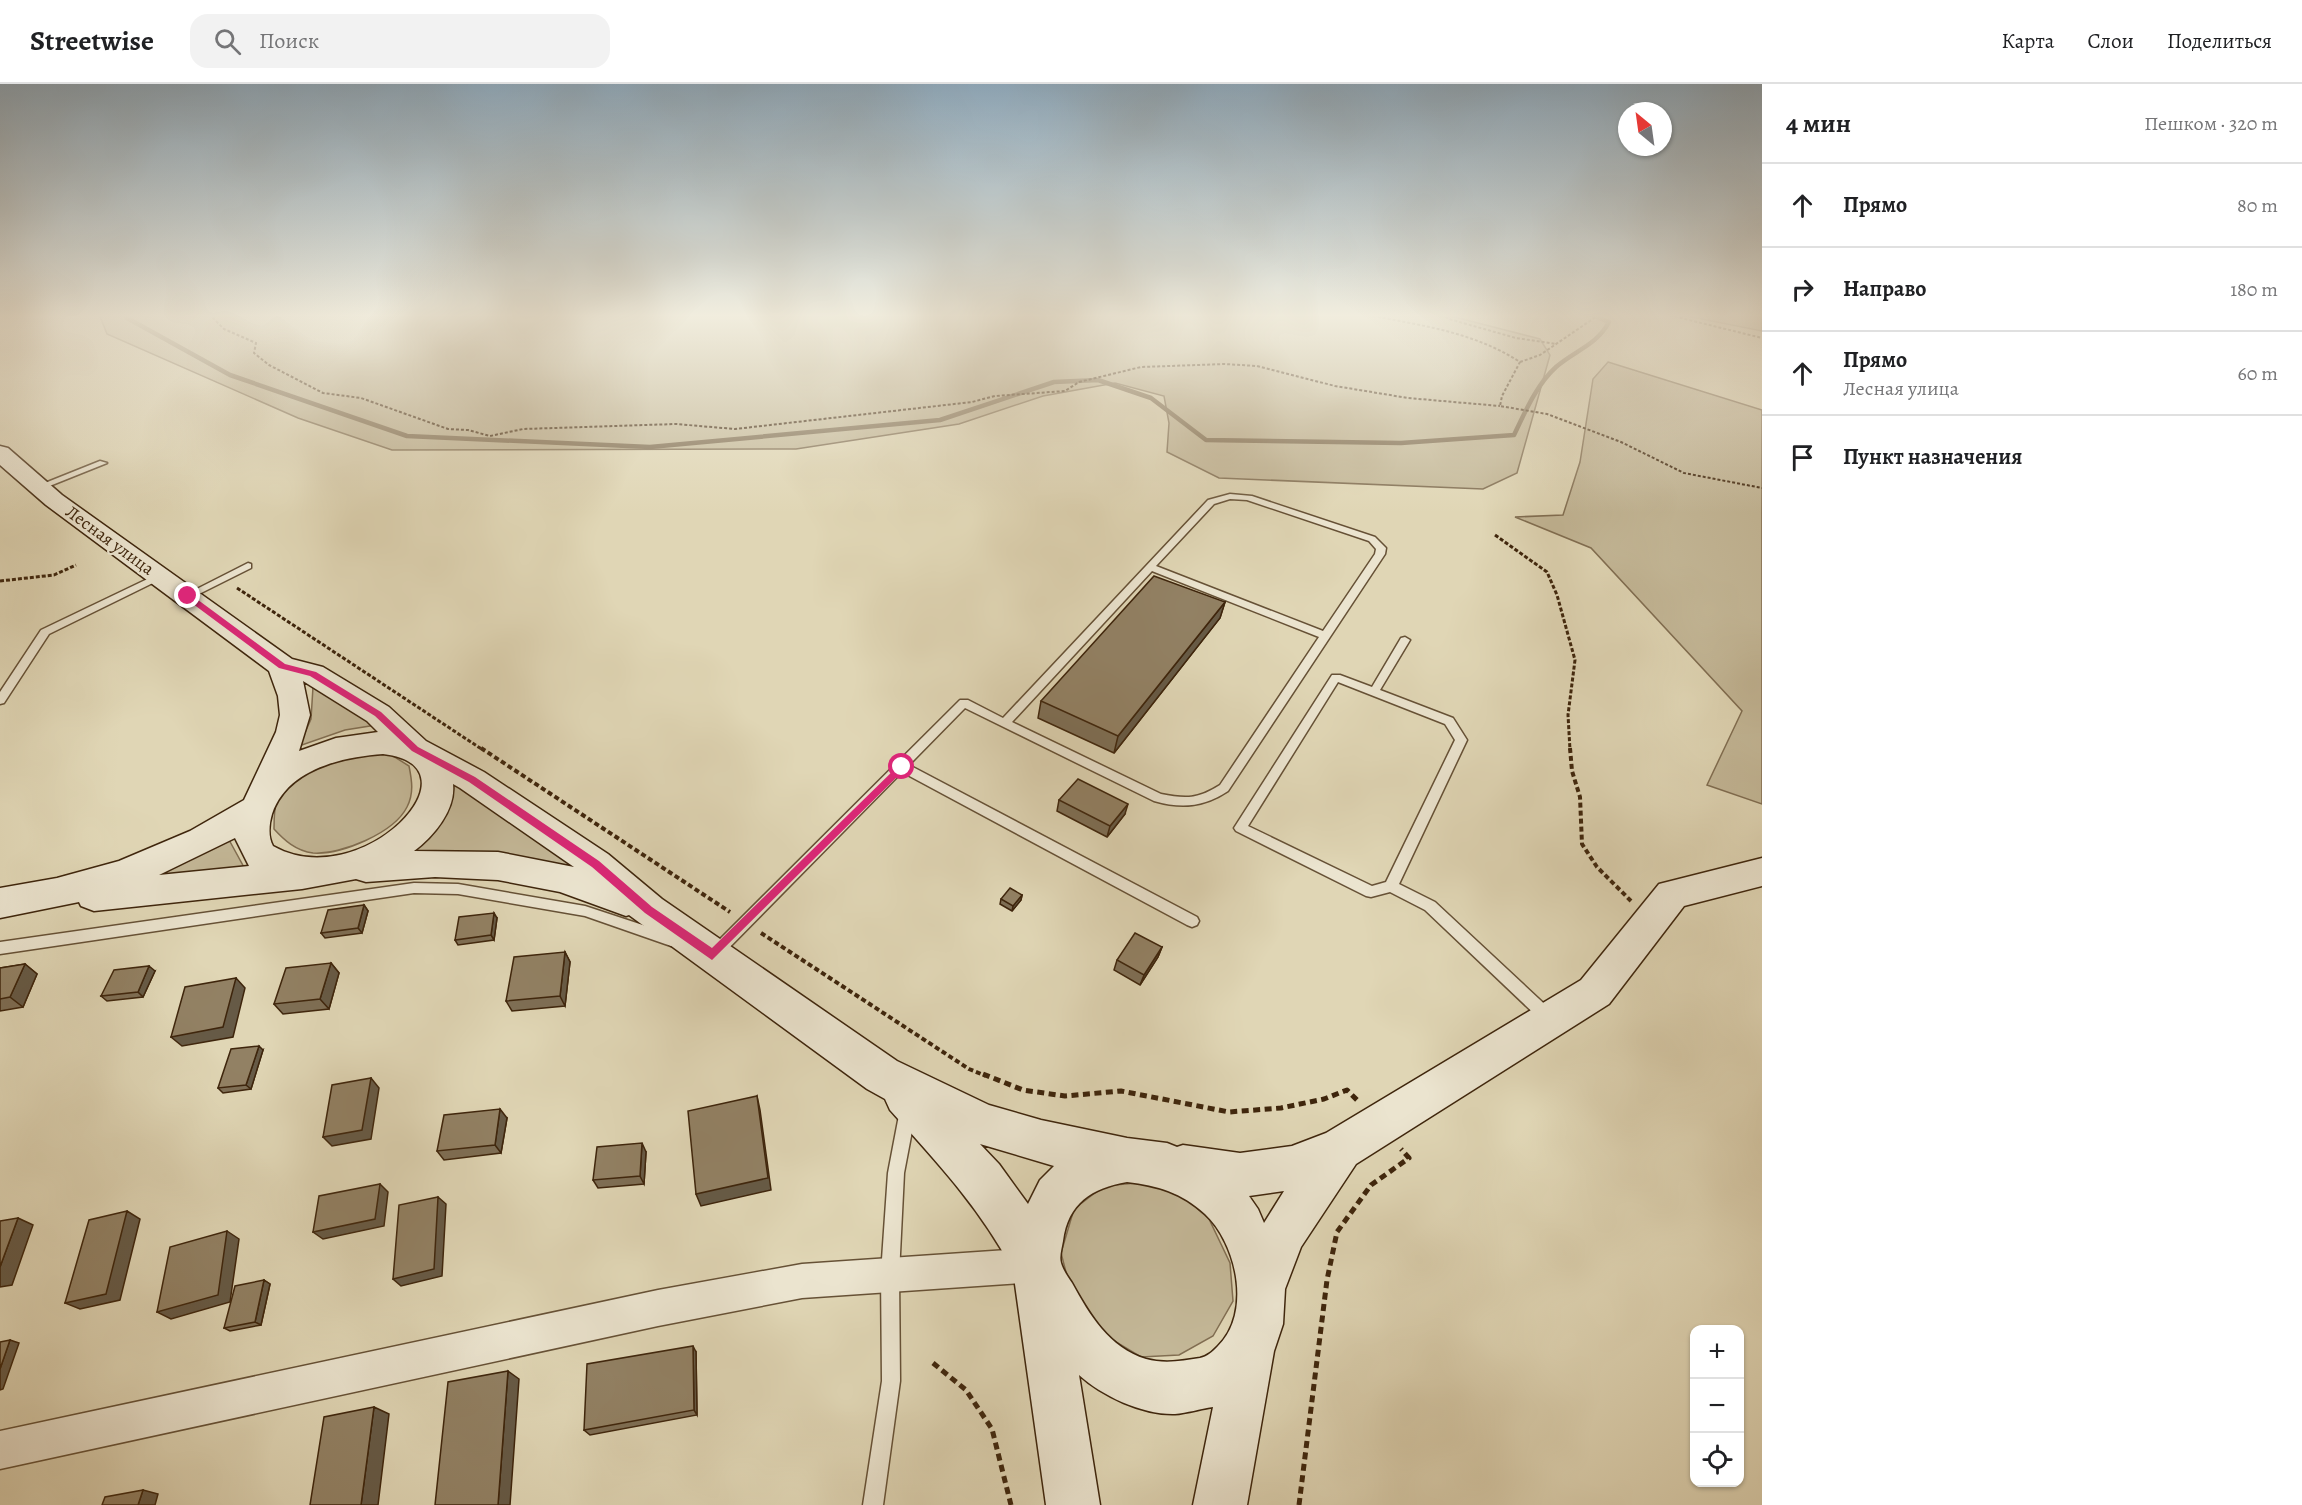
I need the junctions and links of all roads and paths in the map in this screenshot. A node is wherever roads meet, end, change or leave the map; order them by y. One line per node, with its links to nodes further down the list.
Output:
1 (299, 380): 2 (path)
2 (1086, 380)
3 (1310, 380): 5 (path)
4 (1510, 380): 5 (path)
5 (1500, 406): 9 (path)
6 (0, 453): 8 (street, Лесная улица)
7 (103, 463): 8 (lane)
8 (39, 487): 14 (street, Лесная улица)
9 (1762, 488)
10 (1495, 535): 31 (path)
11 (76, 565): 15 (path)
12 (248, 566): 16 (lane)
13 (1149, 567): 17 (lane); 17 (lane); 22 (lane)
14 (160, 576): 16 (street, Лесная улица); 21 (lane)
15 (0, 581)
16 (188, 596): 19 (street, Лесная улица)
17 (1326, 636): 22 (lane)
18 (1405, 640): 20 (lane)
19 (282, 666): 23 (street); 25 (street)
20 (1374, 692): 28 (lane); 28 (lane)
21 (0, 700)
22 (1005, 723): 24 (lane)
23 (415, 749): 25 (street); 26 (street); 32 (street)
24 (902, 767): 33 (lane); 35 (lane)
25 (255, 810): 26 (street); 29 (street)
26 (328, 872): 29 (street); 32 (street)
27 (1762, 872): 31 (street)
28 (1391, 886): 36 (lane)
29 (44, 897): 30 (street)
30 (0, 903)
31 (1662, 906): 36 (street)
32 (649, 910): 35 (street)
33 (1192, 921)
34 (0, 948): 35 (lane)
35 (712, 955): 37 (street)
36 (1551, 1021): 38 (street)
37 (896, 1088): 40 (street); 41 (street); 42 (lane)
38 (1368, 1112): 39 (street); 51 (path)
39 (1340, 1149): 40 (street); 43 (street)
40 (1147, 1163): 41 (street); 43 (street)
41 (1036, 1265): 42 (street); 44 (street); 49 (street)
42 (890, 1274): 46 (street); 47 (lane)
43 (1261, 1289): 44 (street)
44 (1249, 1350): 50 (street)
45 (933, 1363): 48 (path)
46 (0, 1450)
47 (873, 1505)
48 (1011, 1505)
49 (1073, 1505)
50 (1220, 1505)
51 (1299, 1505)

